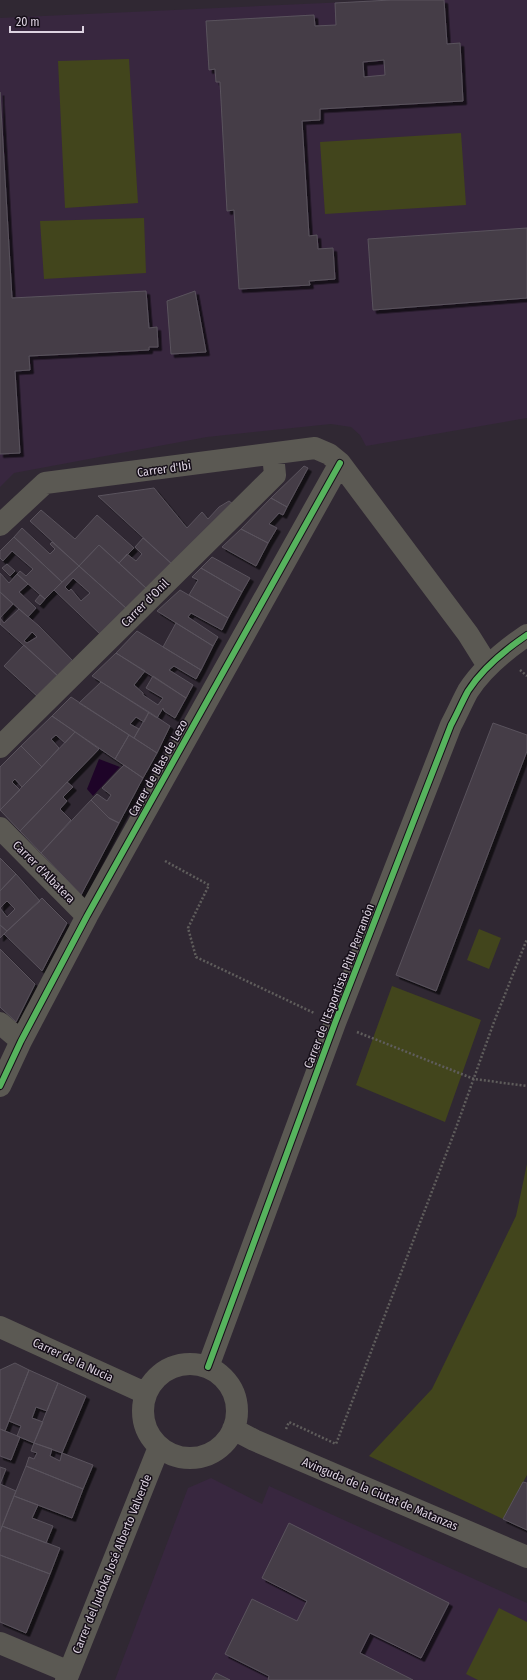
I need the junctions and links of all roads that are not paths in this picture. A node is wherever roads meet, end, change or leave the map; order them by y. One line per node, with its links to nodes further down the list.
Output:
1 (273, 454): 2 (street, Carrer d'Ibi); 3 (street, Carrer d'Ibi); 6 (street, Carrer d'Onil)
2 (340, 463): 5 (street, Carrer d'Ibi); 8 (street, Carrer de Blas de Lezo)
3 (0, 525)
4 (527, 635): 5 (street, Carrer de l'Esportista Pitu Perramón)
5 (488, 666): 13 (street, Carrer de l'Esportista Pitu Perramón)
6 (0, 747)
7 (0, 828): 8 (street, Carrer d'Albatera)
8 (87, 916): 10 (street, Carrer de Blas de Lezo)
9 (0, 1023): 10 (street)
10 (20, 1042): 11 (street, Carrer de Blas de Lezo)
11 (0, 1086)
12 (0, 1327): 14 (street, Carrer de la Nucia)
13 (208, 1367): 14 (street); 15 (street)
14 (145, 1393): 16 (street)
15 (233, 1430): 16 (street); 17 (street, Avinguda de la Ciutat de Matanzas)
16 (159, 1447): 19 (street, Carrer del Judoka José Alberto Valverde)
17 (527, 1557)
18 (0, 1643): 19 (street)
19 (68, 1676)

